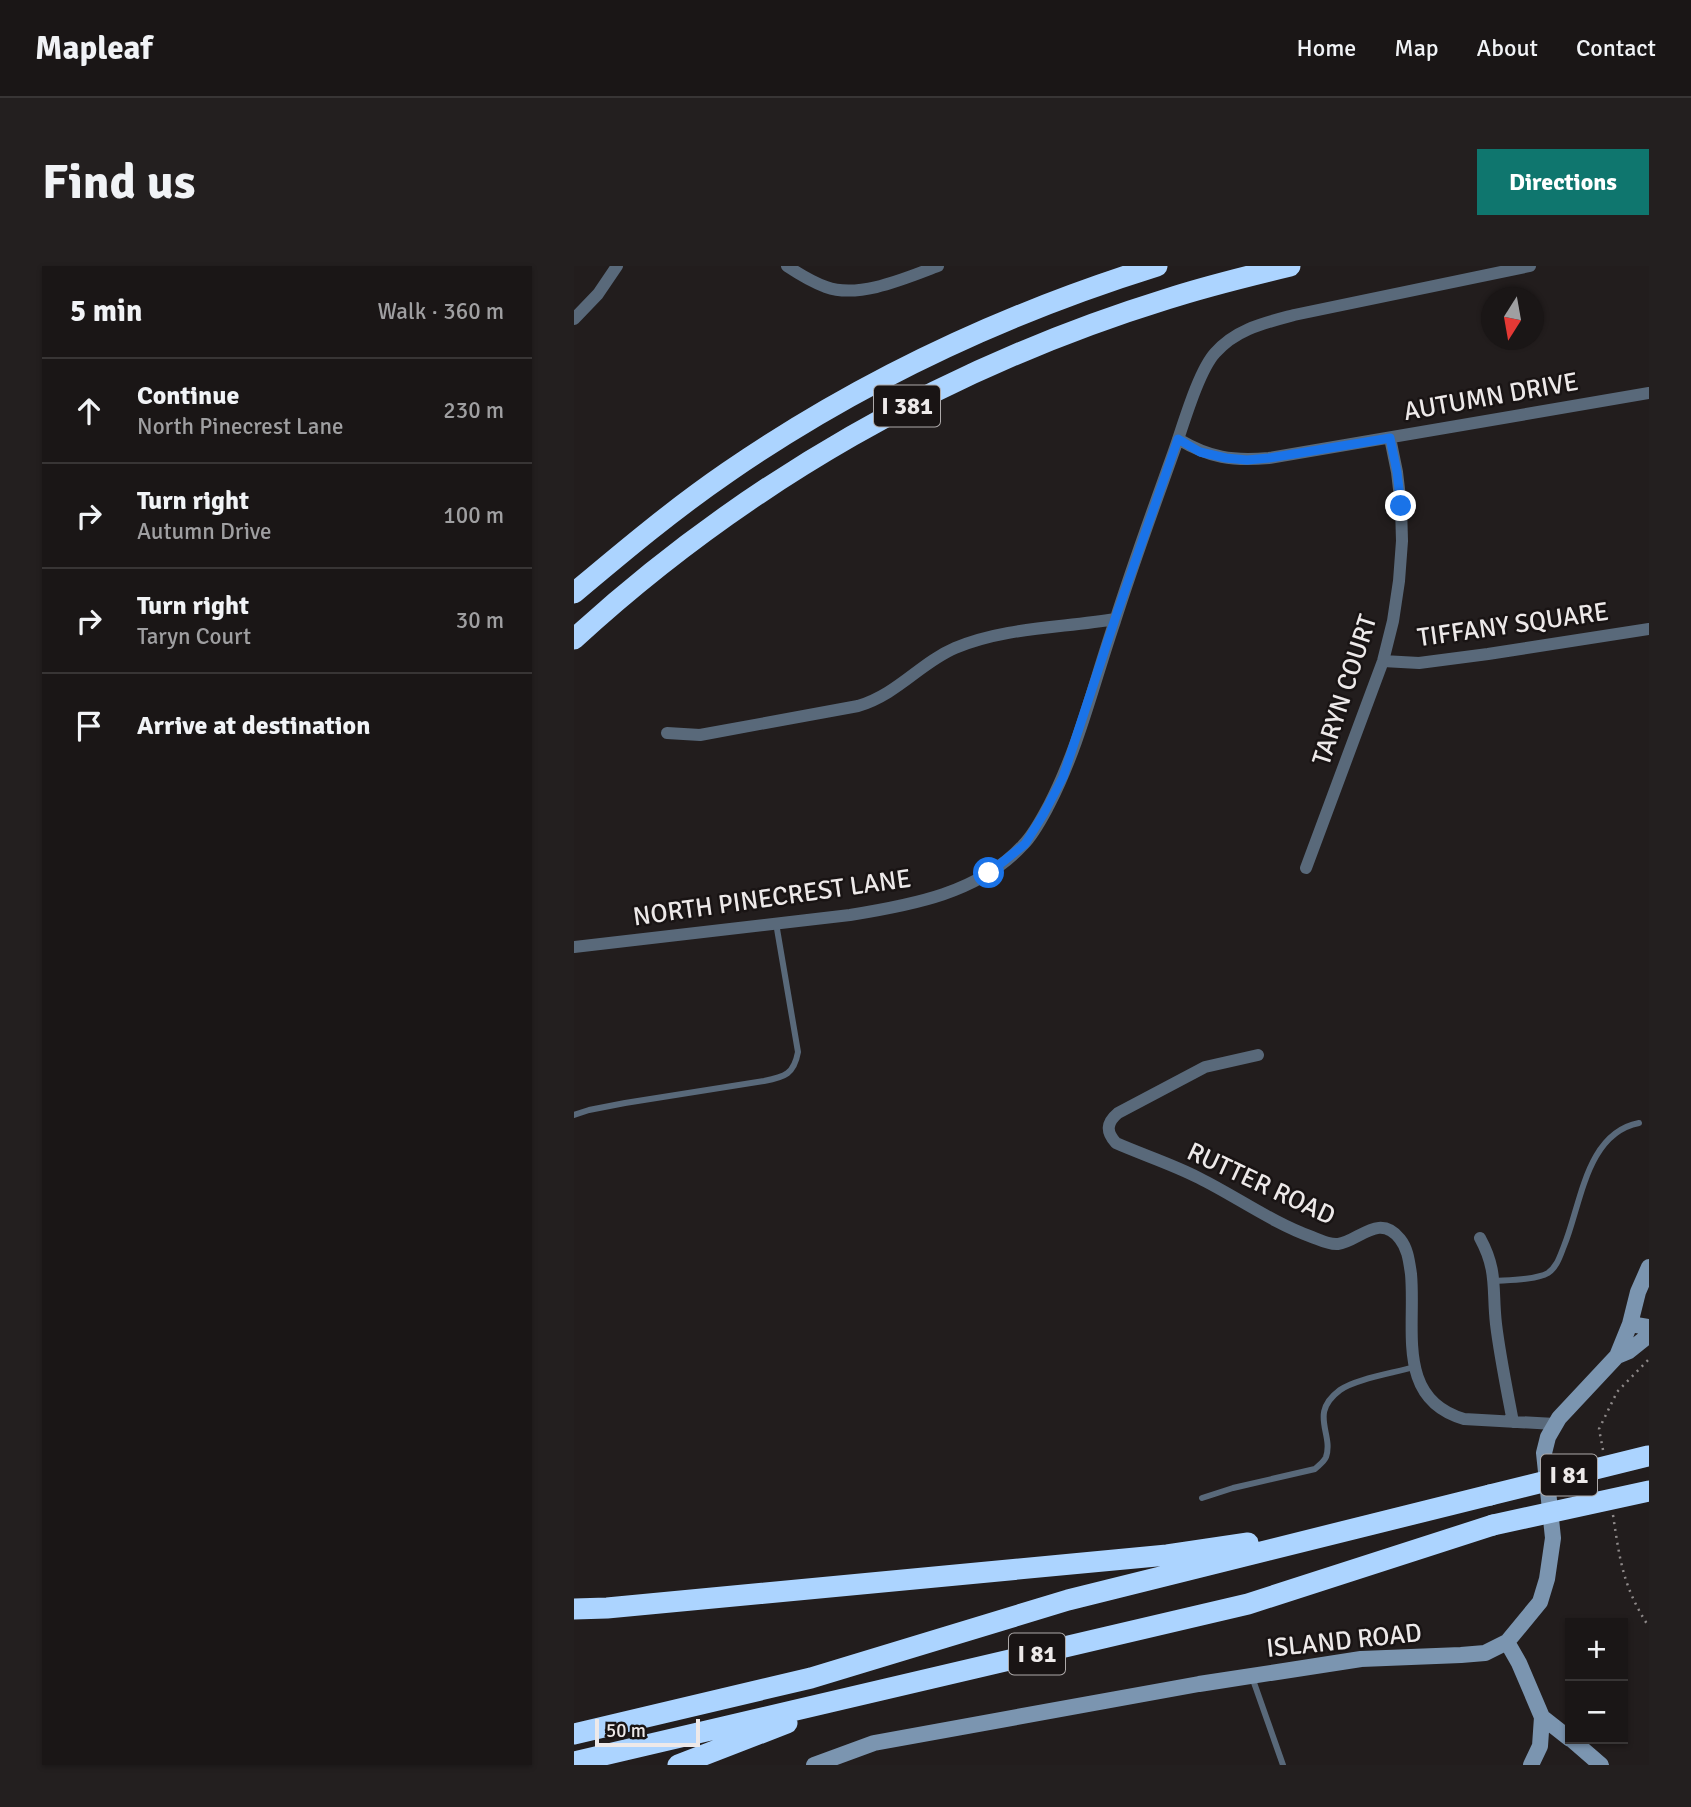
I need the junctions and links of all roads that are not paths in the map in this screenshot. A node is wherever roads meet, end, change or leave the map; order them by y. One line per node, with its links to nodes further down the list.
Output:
1 (617, 266): 7 (street)
2 (787, 266): 3 (street)
3 (938, 266)
4 (1157, 266): 11 (highway, I 381)
5 (1290, 266): 14 (highway, I 381)
6 (1530, 266): 10 (street, NORTH PINECREST LANE)
7 (574, 319)
8 (1649, 393): 9 (street, AUTUMN DRIVE)
9 (1390, 438): 10 (street, AUTUMN DRIVE); 15 (street, TARYN COURT)
10 (1178, 439): 12 (street, NORTH PINECREST LANE)
11 (574, 593)
12 (1115, 619): 16 (street); 18 (street, NORTH PINECREST LANE)
13 (1649, 629): 15 (street, TIFFANY SQUARE)
14 (574, 639)
15 (1383, 661): 17 (street, TARYN COURT)
16 (667, 733)
17 (1307, 867)
18 (776, 923): 19 (street, NORTH PINECREST LANE); 21 (lane)
19 (574, 947)
20 (1258, 1055): 30 (street, RUTTER ROAD)
21 (574, 1115)
22 (1639, 1124): 25 (lane)
23 (1480, 1238): 25 (street)
24 (1649, 1267): 26 (street)
25 (1494, 1281): 31 (street)
26 (1630, 1324): 27 (street); 29 (street)
27 (1649, 1327)
28 (1649, 1335): 29 (street)
29 (1617, 1356): 32 (street)
30 (1414, 1367): 31 (street, RUTTER ROAD); 35 (lane)
31 (1513, 1422): 32 (street, RUTTER ROAD)
32 (1555, 1424): 38 (street)
33 (1649, 1455): 36 (highway, I 81, bridge)
34 (1649, 1491): 40 (highway, I 81, bridge)
35 (1202, 1498)
36 (1378, 1523): 37 (highway); 42 (highway, I 81)
37 (574, 1609)
38 (1507, 1642): 39 (street, ISLAND ROAD); 41 (street)
39 (1251, 1675): 47 (street, ISLAND ROAD); 48 (lane)
40 (860, 1695): 45 (highway, I 81); 46 (highway)
41 (1542, 1717): 43 (street); 49 (street)
42 (574, 1734)
43 (1565, 1735)
44 (1576, 1744): 50 (street)
45 (574, 1762)
46 (678, 1765)
47 (814, 1765)
48 (1283, 1765)
49 (1531, 1765)
50 (1601, 1765)

